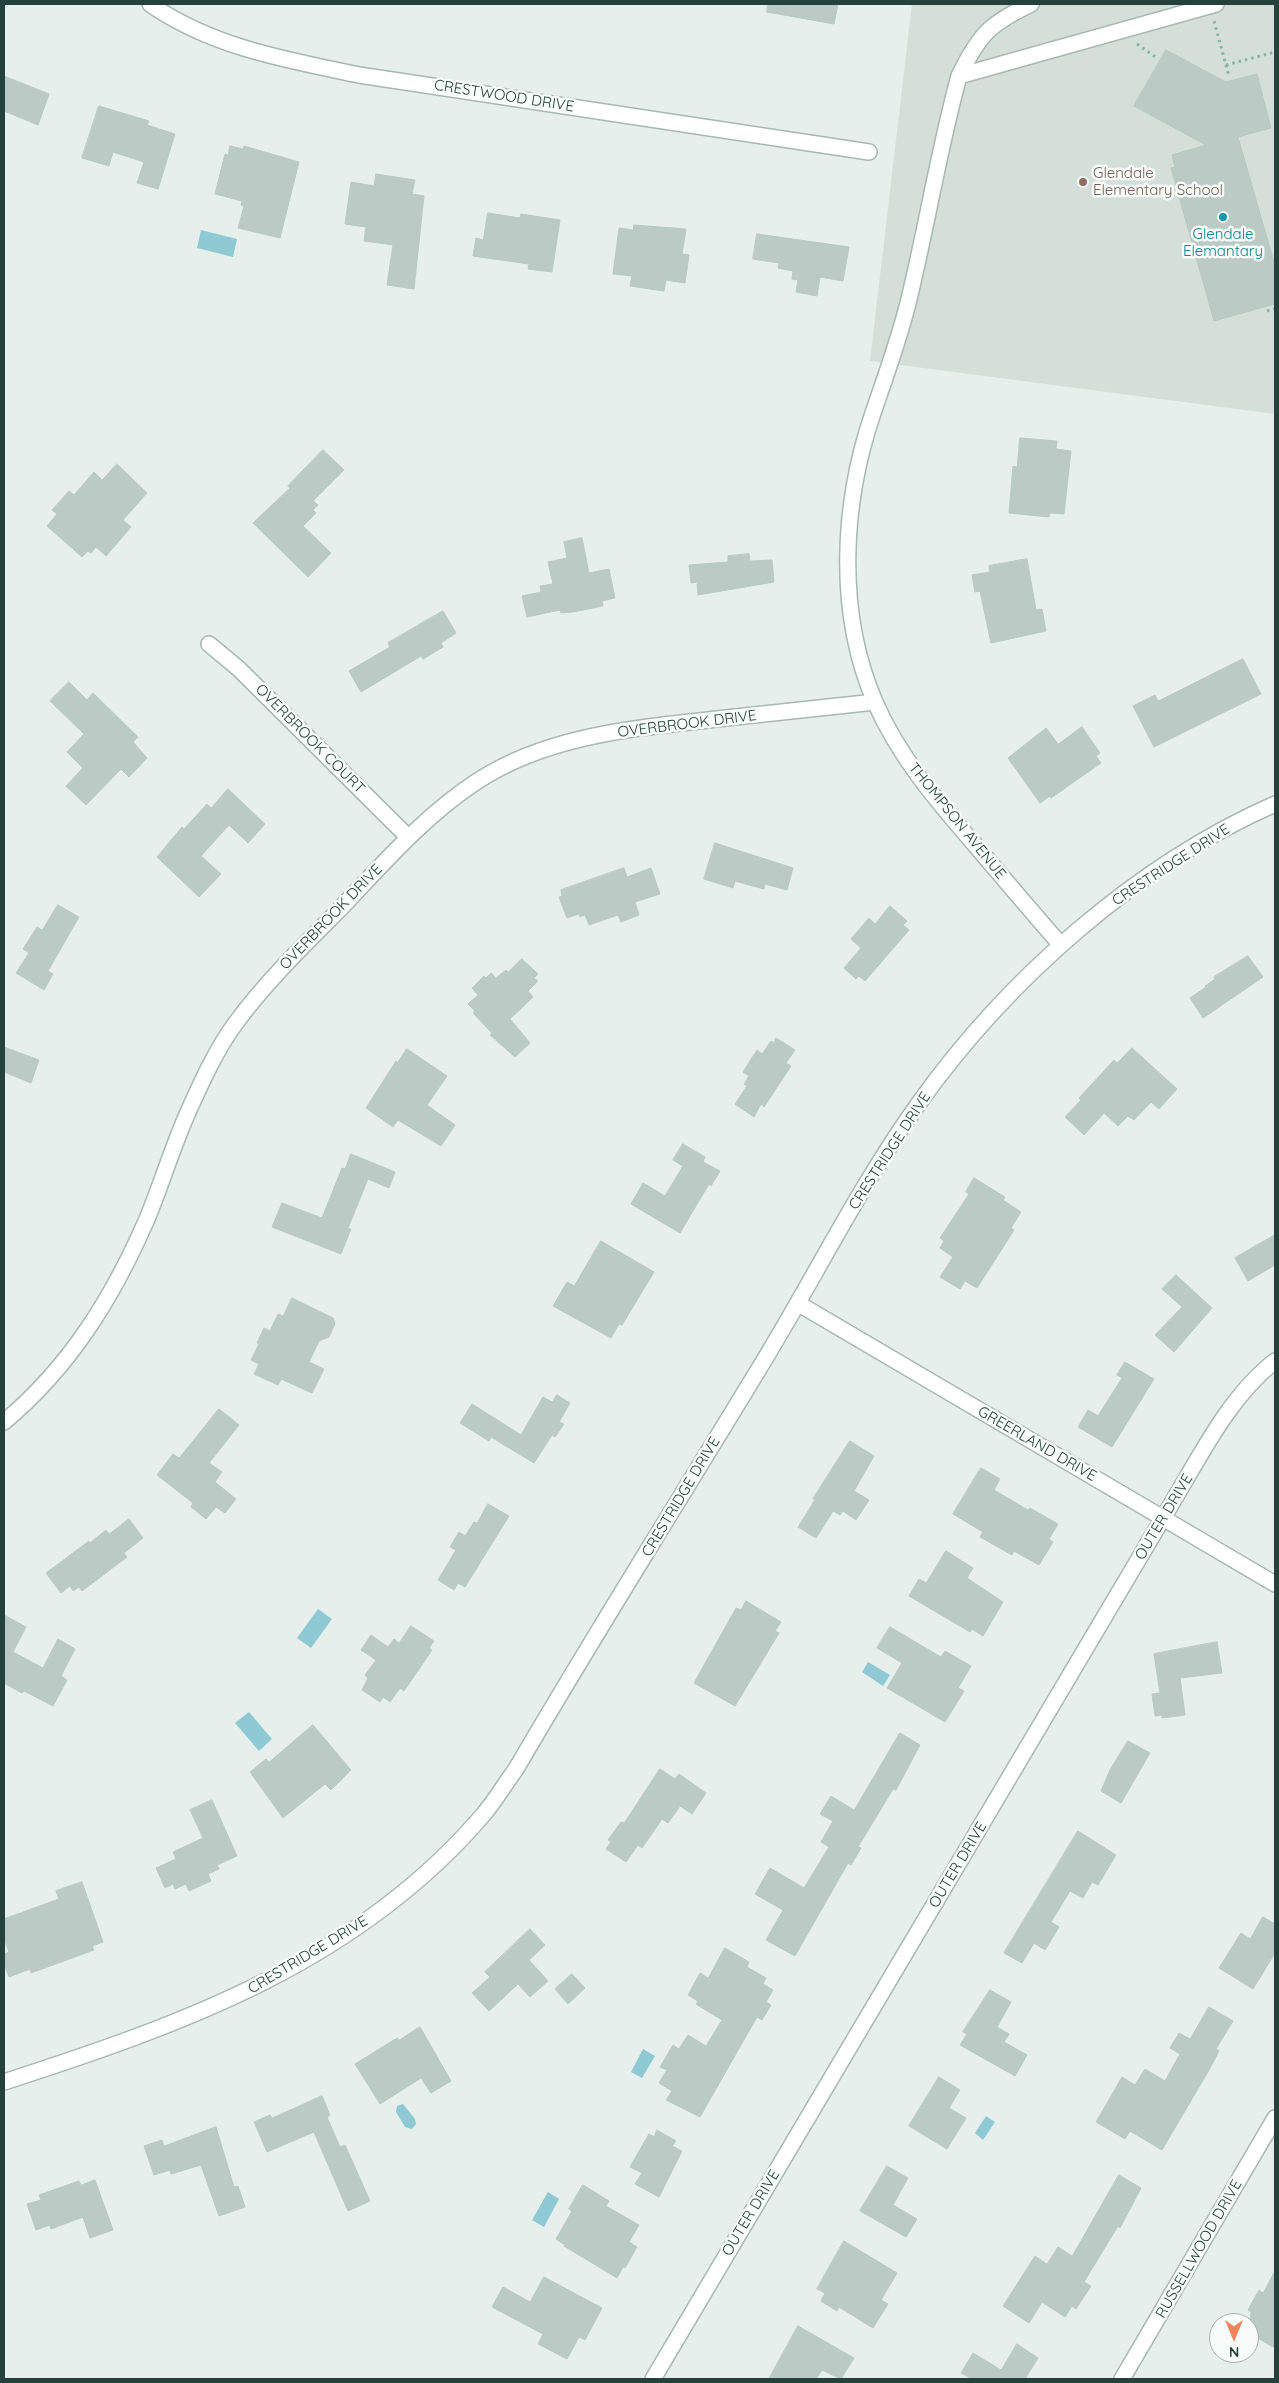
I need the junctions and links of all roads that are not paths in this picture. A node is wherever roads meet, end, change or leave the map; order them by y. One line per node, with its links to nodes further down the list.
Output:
1 (150, 4): 5 (street, CRESTWOOD DRIVE)
2 (1031, 4): 4 (street, THOMPSON AVENUE)
3 (1213, 5): 4 (street)
4 (959, 76): 7 (street, THOMPSON AVENUE)
5 (869, 152)
6 (209, 644): 9 (street, OVERBROOK COURT)
7 (875, 702): 9 (street, OVERBROOK DRIVE); 10 (street, THOMPSON AVENUE)
8 (1275, 804): 10 (street, CRESTRIDGE DRIVE)
9 (408, 837): 13 (street, OVERBROOK DRIVE)
10 (1060, 944): 11 (street, CRESTRIDGE DRIVE)
11 (799, 1304): 14 (street, GREERLAND DRIVE); 16 (street, CRESTRIDGE DRIVE)
12 (1275, 1361): 14 (street, OUTER DRIVE)
13 (4, 1422)
14 (1163, 1518): 15 (street, GREERLAND DRIVE); 18 (street, OUTER DRIVE)
15 (1275, 1584)
16 (4, 2082)
17 (1275, 2118): 19 (street, RUSSELLWOOD DRIVE)
18 (653, 2379)
19 (1122, 2379)

